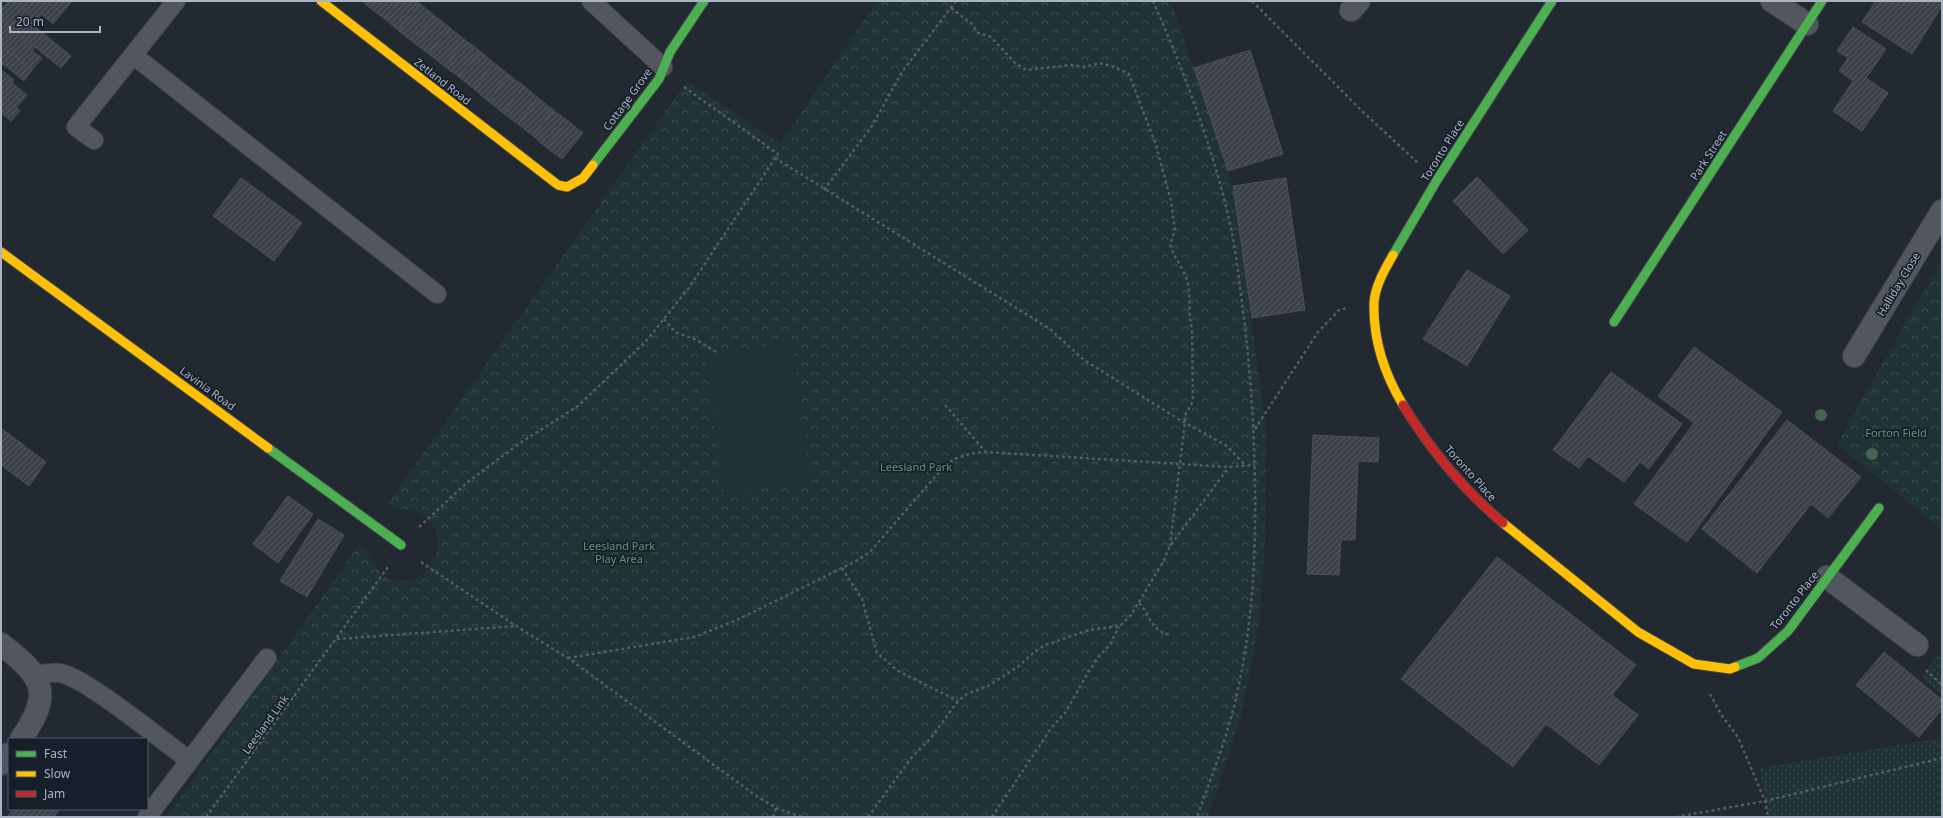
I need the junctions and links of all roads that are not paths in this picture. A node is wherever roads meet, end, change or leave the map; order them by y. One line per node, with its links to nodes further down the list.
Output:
1 (176, 1): 9 (lane)
2 (321, 1): 12 (street, Zetland Road)
3 (591, 1): 10 (lane)
4 (704, 1): 10 (street, Cottage Grove)
5 (1552, 1): 20 (street, Toronto Place)
6 (1772, 1): 8 (street)
7 (1822, 1): 8 (street, Park Street)
8 (1807, 24): 16 (street, Park Street)
9 (133, 55): 11 (lane); 15 (lane)
10 (663, 69): 12 (street, Cottage Grove)
11 (94, 140)
12 (550, 180)
13 (1942, 211): 17 (street, Halliday Close)
14 (1, 252): 19 (street, Lavinia Road)
15 (437, 294)
16 (1614, 322)
17 (1854, 356)
18 (1879, 508): 20 (street, Toronto Place)
19 (401, 545)
20 (1827, 577): 22 (street)
21 (1, 644): 24 (street)
22 (1917, 645)
23 (267, 658): 27 (lane)
24 (35, 674): 25 (street); 27 (lane)
25 (22, 738)
26 (8, 755): 28 (street)
27 (189, 760): 29 (lane)
28 (1, 764)
29 (147, 817)

